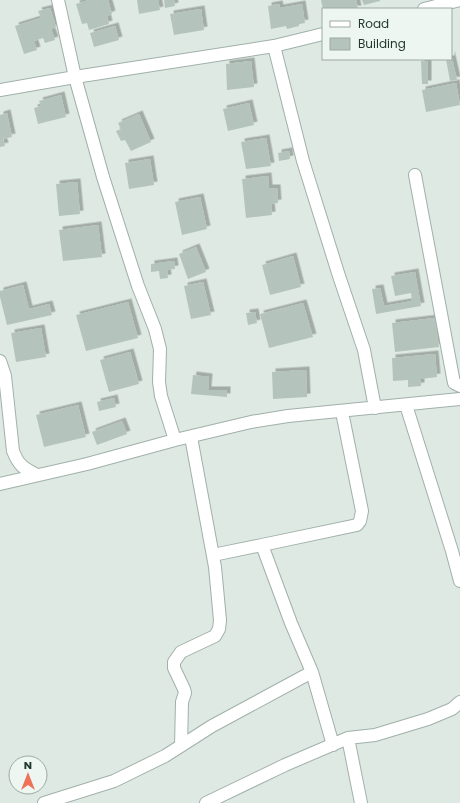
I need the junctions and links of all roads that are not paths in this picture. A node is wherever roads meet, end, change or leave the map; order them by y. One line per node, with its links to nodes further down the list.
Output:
1 (58, 0): 6 (street)
2 (460, 0): 3 (street)
3 (428, 8)
4 (322, 34): 5 (street)
5 (274, 46): 6 (street); 13 (street)
6 (75, 76): 7 (street); 16 (street)
7 (0, 90)
8 (415, 175): 10 (street)
9 (0, 361): 17 (street)
10 (460, 386)
11 (460, 399): 12 (street)
12 (406, 405): 13 (street); 21 (street)
13 (375, 408): 14 (street)
14 (342, 412): 15 (street); 19 (street)
15 (191, 436): 16 (street); 20 (street)
16 (174, 440): 17 (street)
17 (37, 476): 18 (street)
18 (0, 484)
19 (262, 545): 20 (street); 22 (street)
20 (213, 554): 26 (street)
21 (460, 582)
22 (312, 672): 25 (street); 26 (street)
23 (460, 702): 24 (street)
24 (348, 738): 25 (street); 29 (street)
25 (333, 745): 28 (street)
26 (181, 746): 27 (street)
27 (44, 803)
28 (206, 803)
29 (361, 803)

